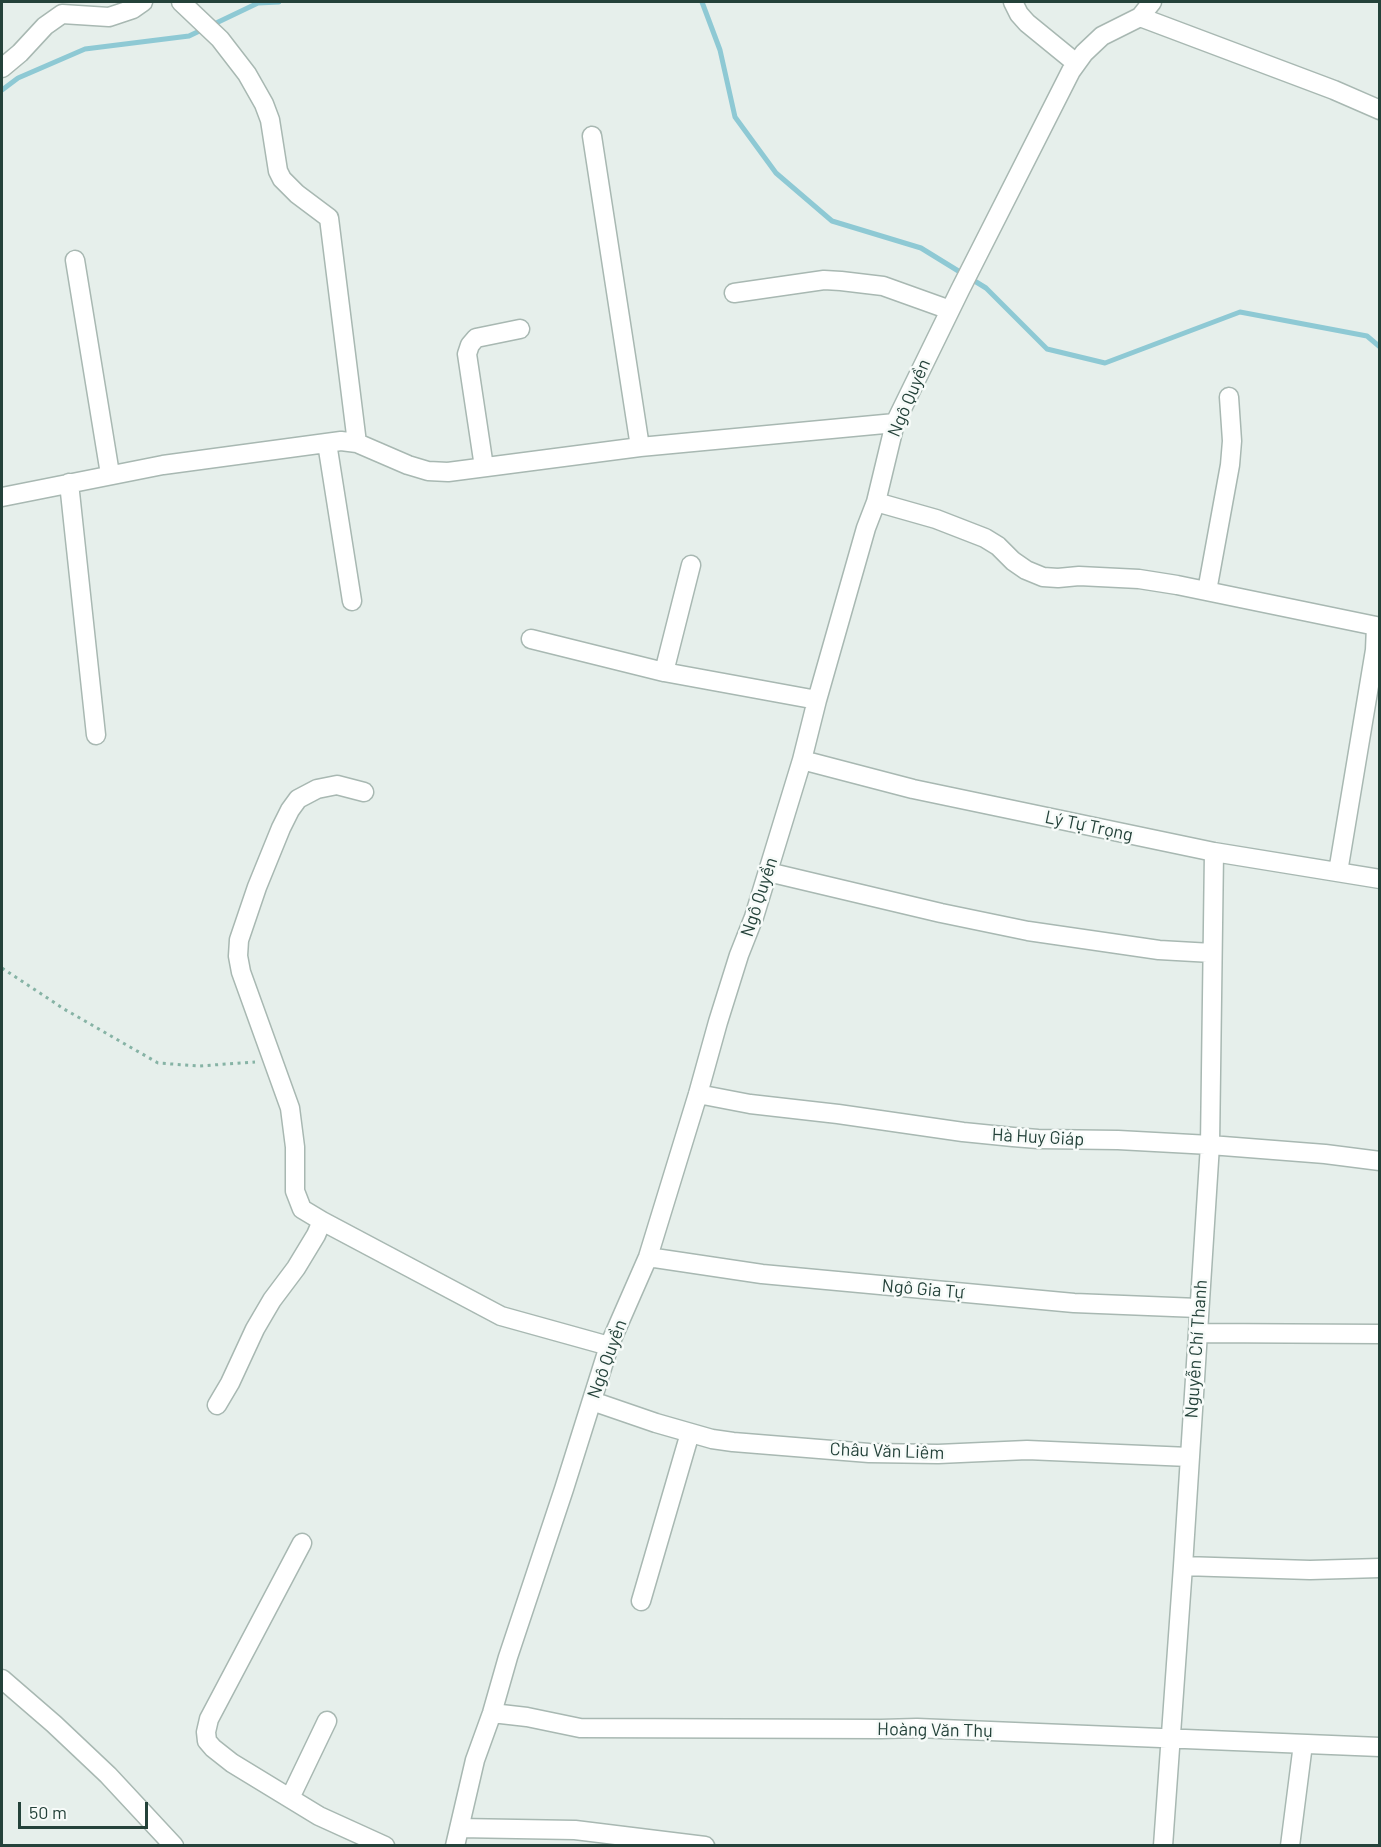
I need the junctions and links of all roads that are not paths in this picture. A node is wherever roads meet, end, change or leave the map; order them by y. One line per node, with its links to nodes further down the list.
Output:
1 (143, 2): 7 (street)
2 (181, 2): 16 (street)
3 (1013, 2): 6 (street)
4 (1152, 2): 5 (street, Ngô Quyền)
5 (1140, 17): 6 (street, Ngô Quyền); 8 (street)
6 (1076, 63): 12 (street, Ngô Quyền)
7 (2, 68)
8 (1380, 110)
9 (592, 136): 18 (street)
10 (75, 260): 20 (street)
11 (734, 293): 12 (street)
12 (950, 310): 15 (street, Ngô Quyền)
13 (520, 329): 19 (street)
14 (1229, 397): 25 (street)
15 (895, 423): 18 (street); 23 (street, Ngô Quyền)
16 (357, 442): 17 (street); 19 (street)
17 (327, 443): 20 (street); 26 (street)
18 (640, 447): 19 (street)
19 (484, 467)
20 (110, 474): 21 (street)
21 (69, 483): 22 (street); 31 (street)
22 (2, 496)
23 (876, 502): 25 (street); 30 (street, Ngô Quyền)
24 (691, 566): 29 (street)
25 (1207, 591): 27 (street)
26 (352, 601)
27 (1378, 626): 36 (street)
28 (531, 639): 29 (street)
29 (664, 672): 30 (street)
30 (817, 700): 32 (street, Ngô Quyền)
31 (96, 735)
32 (802, 760): 34 (street, Lý Tự Trọng); 35 (street, Ngô Quyền)
33 (364, 792): 42 (street)
34 (1214, 852): 36 (street, Lý Tự Trọng); 38 (street, Nguyễn Chí Thanh)
35 (768, 872): 38 (street); 39 (street, Ngô Quyền)
36 (1338, 872): 37 (street, Lý Tự Trọng)
37 (1380, 879)
38 (1212, 953): 40 (street, Nguyễn Chí Thanh)
39 (698, 1094): 40 (street, Hà Huy Giáp); 43 (street, Ngô Quyền)
40 (1209, 1145): 41 (street, Hà Huy Giáp); 44 (street, Nguyễn Chí Thanh)
41 (1380, 1161)
42 (322, 1221): 47 (street); 49 (street)
43 (648, 1257): 44 (street, Ngô Gia Tự); 47 (street, Ngô Quyền)
44 (1198, 1308): 45 (street, Nguyễn Chí Thanh)
45 (1198, 1333): 46 (street); 51 (street, Nguyễn Chí Thanh)
46 (1380, 1334)
47 (609, 1346): 48 (street, Ngô Quyền)
48 (592, 1401): 50 (street, Châu Văn Liêm); 57 (street, Ngô Quyền)
49 (217, 1405)
50 (690, 1433): 51 (street, Châu Văn Liêm); 55 (street)
51 (1189, 1457): 53 (street, Nguyễn Chí Thanh)
52 (302, 1543): 62 (street)
53 (1183, 1566): 54 (street); 59 (street, Nguyễn Chí Thanh)
54 (1380, 1569)
55 (641, 1601)
56 (2, 1679): 64 (street)
57 (492, 1713): 59 (street, Hoàng Văn Thụ); 63 (street, Ngô Quyền)
58 (327, 1721): 62 (street)
59 (1170, 1737): 60 (street, Hoàng Văn Thụ); 67 (street, Nguyễn Chí Thanh)
60 (1304, 1744): 61 (street, Hoàng Văn Thụ); 68 (street)
61 (1380, 1748)
62 (290, 1798): 65 (street)
63 (457, 1837): 66 (street)
64 (174, 1845)
65 (385, 1845)
66 (705, 1845)
67 (1163, 1845)
68 (1290, 1845)

